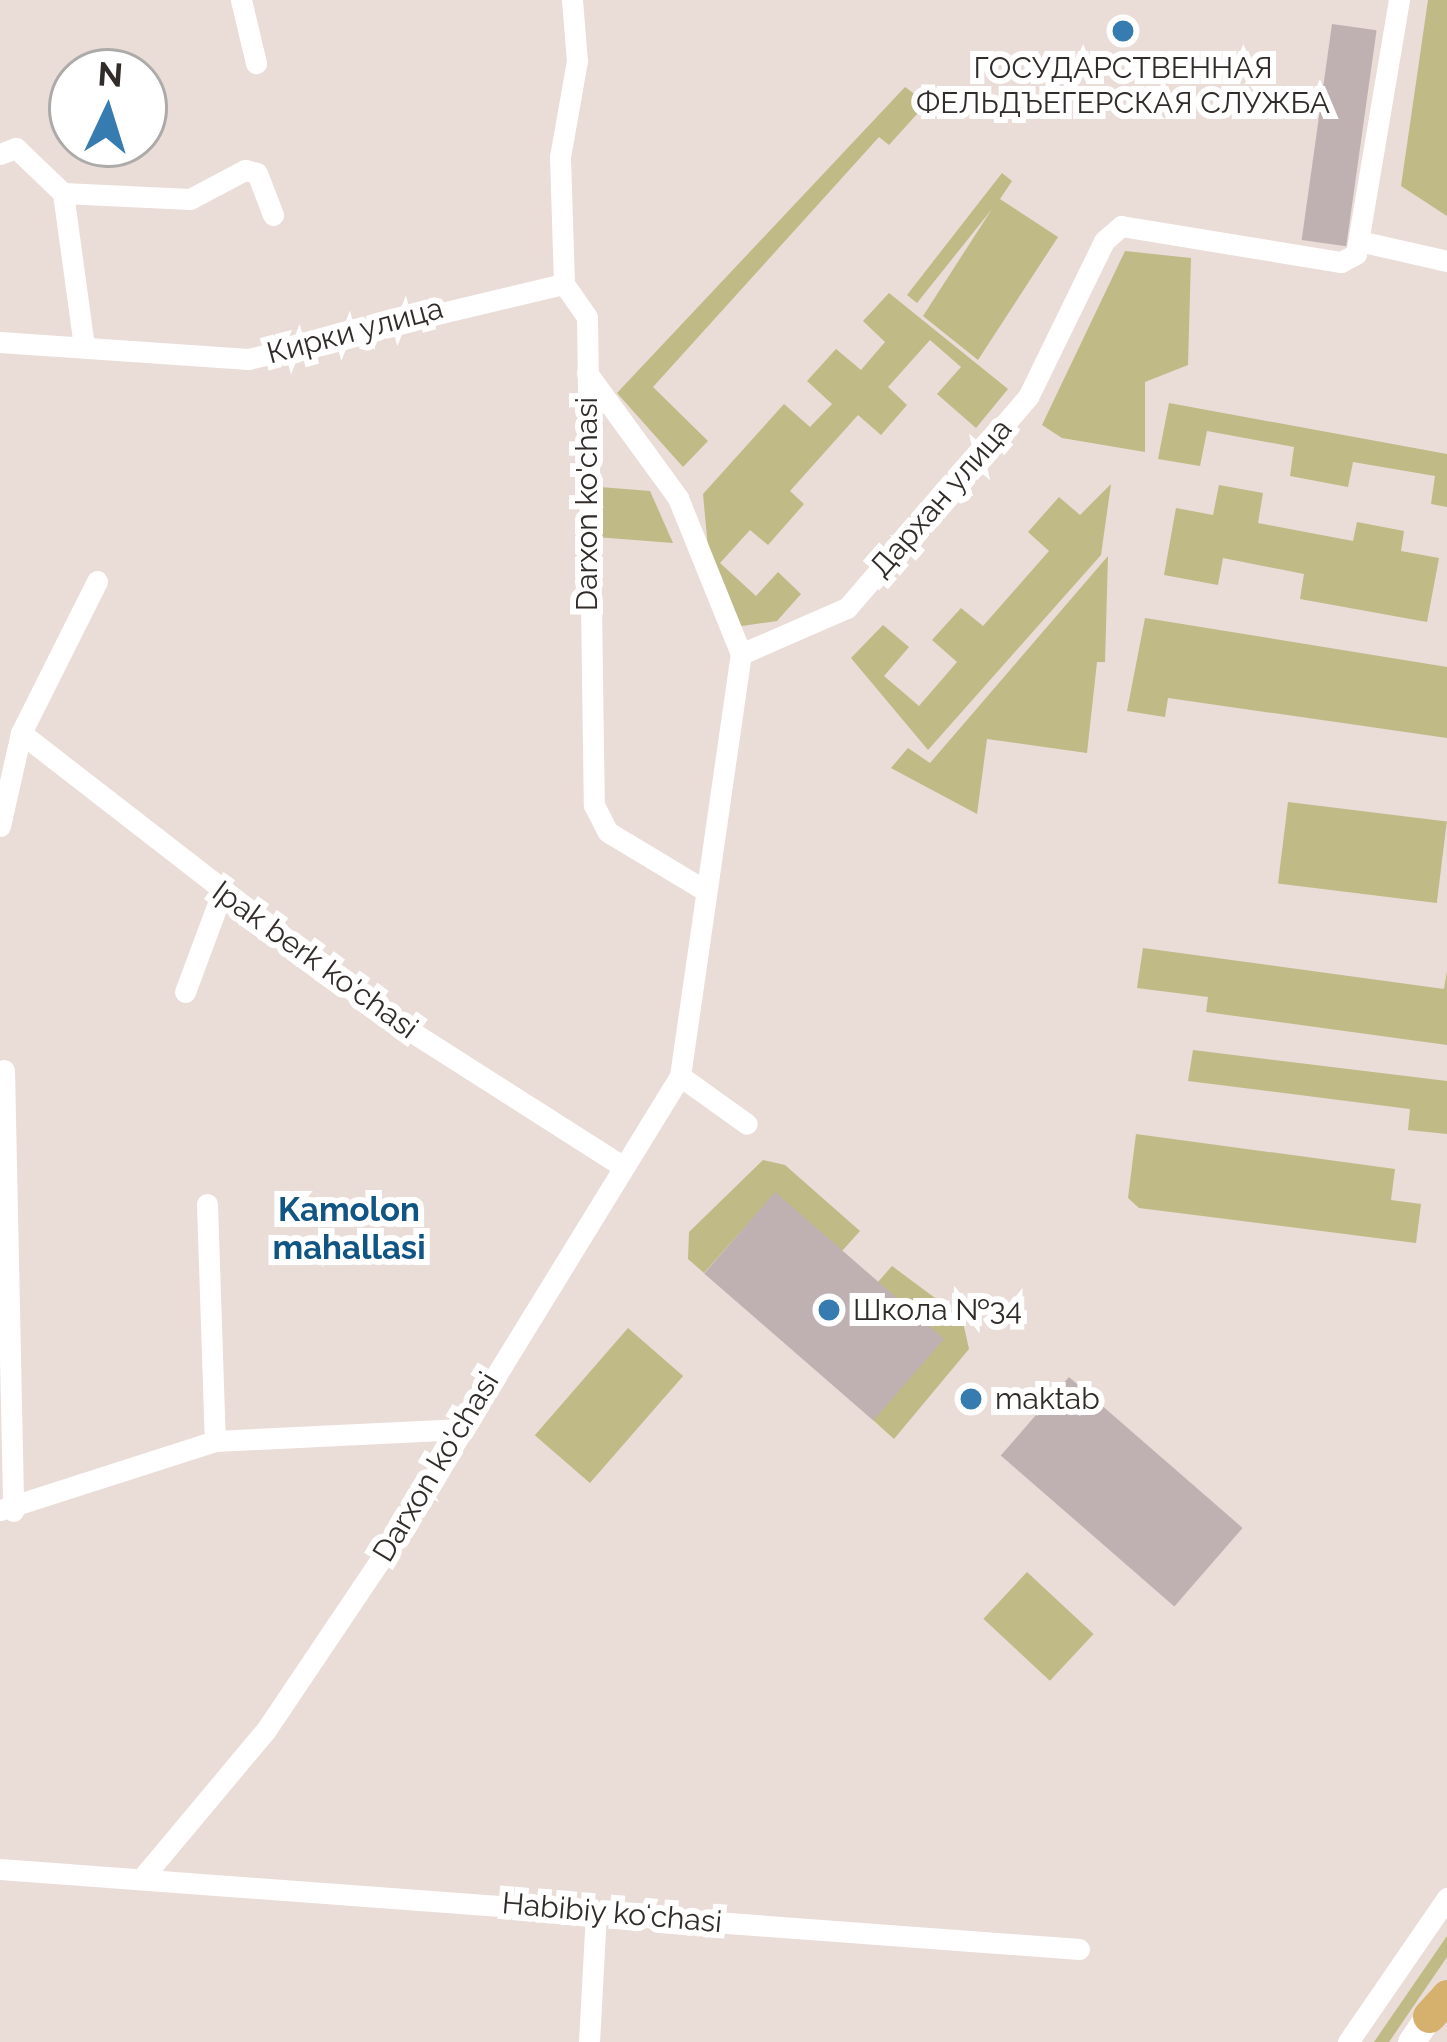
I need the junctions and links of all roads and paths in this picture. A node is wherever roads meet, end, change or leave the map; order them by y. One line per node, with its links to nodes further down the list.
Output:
1 (241, 0): 4 (street)
2 (572, 0): 10 (street)
3 (1399, 0): 8 (street)
4 (256, 63)
5 (0, 154): 6 (street)
6 (63, 193): 7 (street); 12 (street)
7 (273, 215)
8 (1359, 241): 9 (street); 15 (street, Дархан улица)
9 (1447, 261)
10 (564, 284): 12 (street, Кирки улица); 13 (street, Darxon ko'chasi)
11 (0, 342): 12 (street, Кирки улица)
12 (84, 346)
13 (587, 373): 15 (street); 18 (street, Darxon ko'chasi)
14 (97, 581): 16 (street)
15 (741, 654): 18 (street, Darxon ko'chasi)
16 (21, 733): 17 (street); 19 (street, Ipak berk ko'chasi)
17 (0, 826)
18 (704, 889): 22 (street, Darxon ko'chasi)
19 (220, 895): 20 (street); 24 (street, Ipak berk ko'chasi)
20 (185, 992)
21 (4, 1070): 26 (street)
22 (680, 1076): 23 (street); 24 (street, Darxon ko'chasi)
23 (747, 1124)
24 (624, 1167): 27 (street, Darxon ko'chasi)
25 (207, 1204): 28 (street)
26 (6, 1228): 29 (street)
27 (457, 1429): 28 (street); 31 (street, Darxon ko'chasi)
28 (215, 1441): 29 (street)
29 (6, 1511)
30 (0, 1869): 31 (street)
31 (143, 1877): 33 (street, Habibiy koʻchasi)
32 (1447, 1898): 36 (street)
33 (596, 1911): 34 (street, Habibiy koʻchasi); 35 (street)
34 (1079, 1948)
35 (589, 2042)
36 (1348, 2042)

